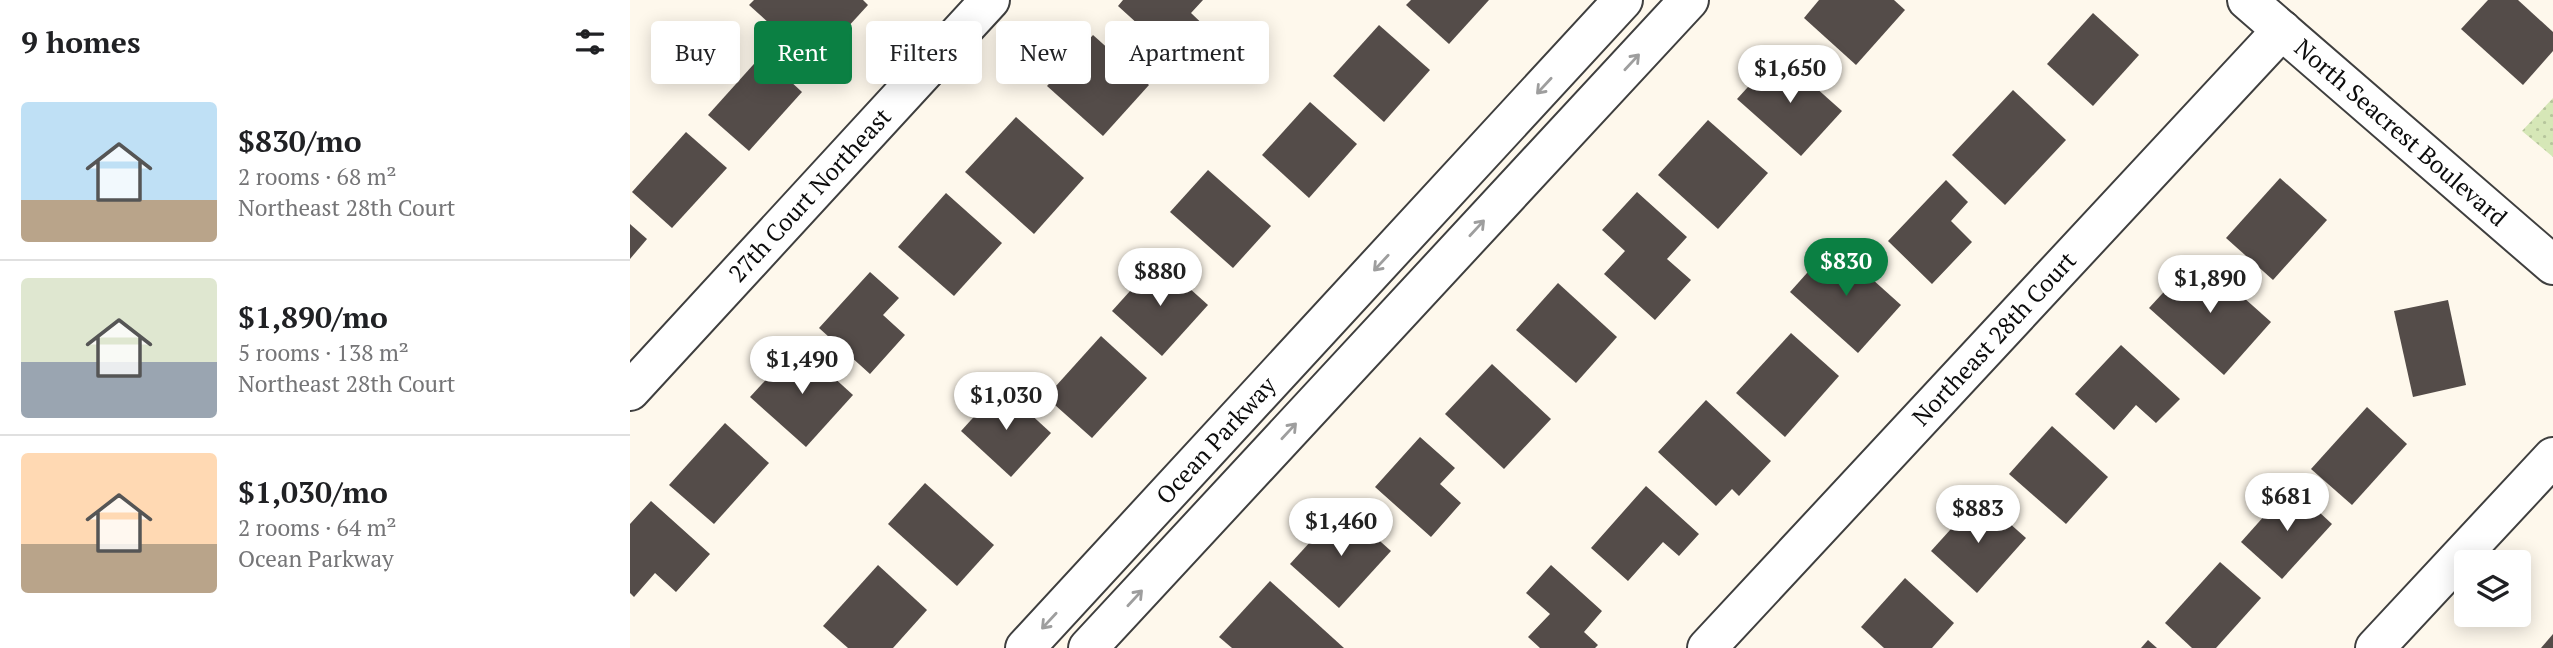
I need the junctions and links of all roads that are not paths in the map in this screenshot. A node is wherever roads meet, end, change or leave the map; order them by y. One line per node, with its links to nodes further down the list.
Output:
1 (990, 0): 9 (street, 27th Court Northeast)
2 (1623, 0): 6 (street, Ocean Parkway, one-way to 6)
3 (1689, 0): 8 (street, Ocean Parkway, one-way to 3)
4 (2247, 0): 5 (street, North Seacrest Boulevard)
5 (2282, 30): 7 (street, North Seacrest Boulevard); 13 (street, Northeast 28th Court)
6 (1406, 235): 8 (street); 11 (street, Ocean Parkway, one-way to 11)
7 (2553, 265)
8 (1441, 267): 12 (street, Ocean Parkway, one-way to 8)
9 (630, 391)
10 (2553, 457): 14 (street)
11 (1025, 648)
12 (1088, 648)
13 (1707, 648)
14 (2375, 648)

